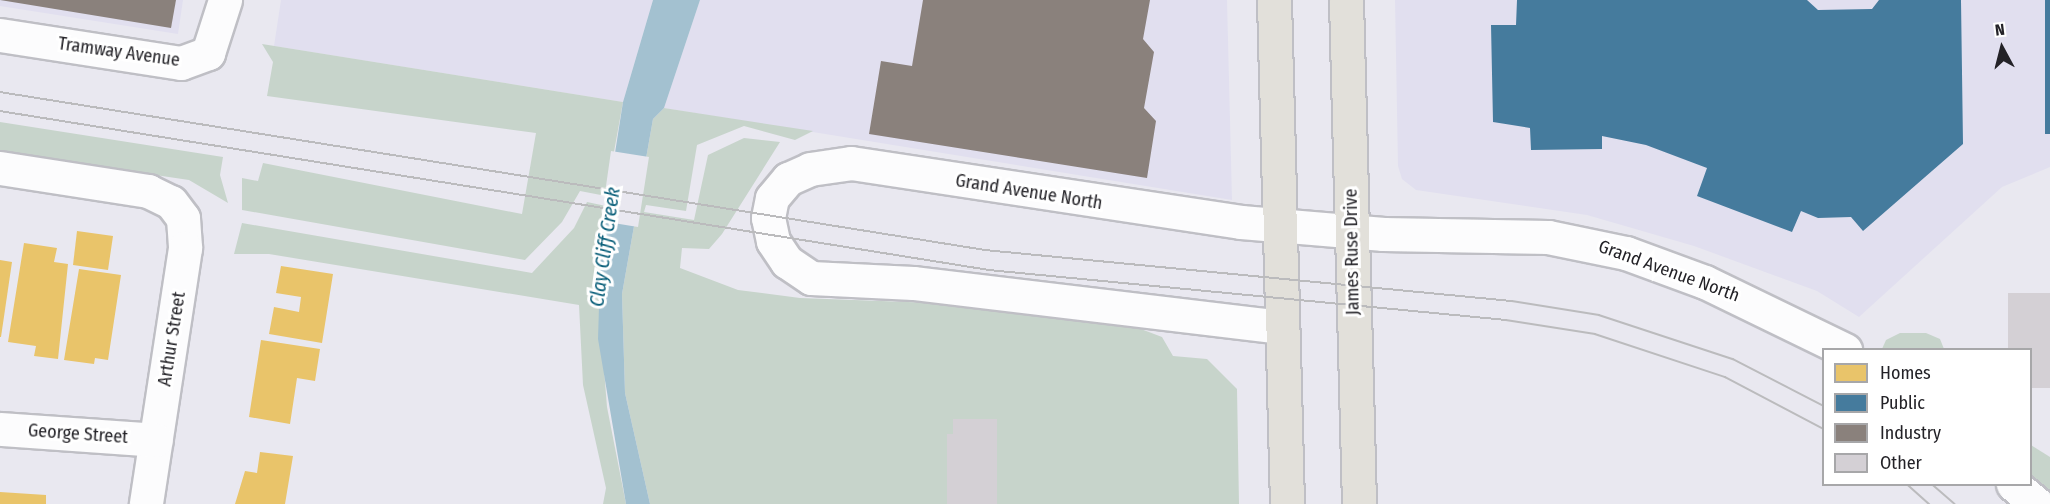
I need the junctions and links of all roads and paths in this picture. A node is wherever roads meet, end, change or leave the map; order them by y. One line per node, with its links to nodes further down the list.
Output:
1 (1274, 0): 6 (main road)
2 (1346, 0): 7 (main road, James Ruse Drive)
3 (222, 13): 4 (street, Tramway Avenue)
4 (0, 35)
5 (0, 168): 11 (street, Arthur Street)
6 (1279, 224): 7 (street, Grand Avenue North); 8 (main road); 8 (street, Grand Avenue North)
7 (1352, 231): 9 (street, Grand Avenue North); 15 (main road, James Ruse Drive)
8 (1282, 327): 14 (main road)
9 (1841, 348)
10 (0, 429): 11 (street, George Street)
11 (156, 440): 13 (street, Arthur Street)
12 (2015, 486): 16 (street)
13 (146, 504)
14 (1287, 504)
15 (1359, 504)
16 (2037, 504)

